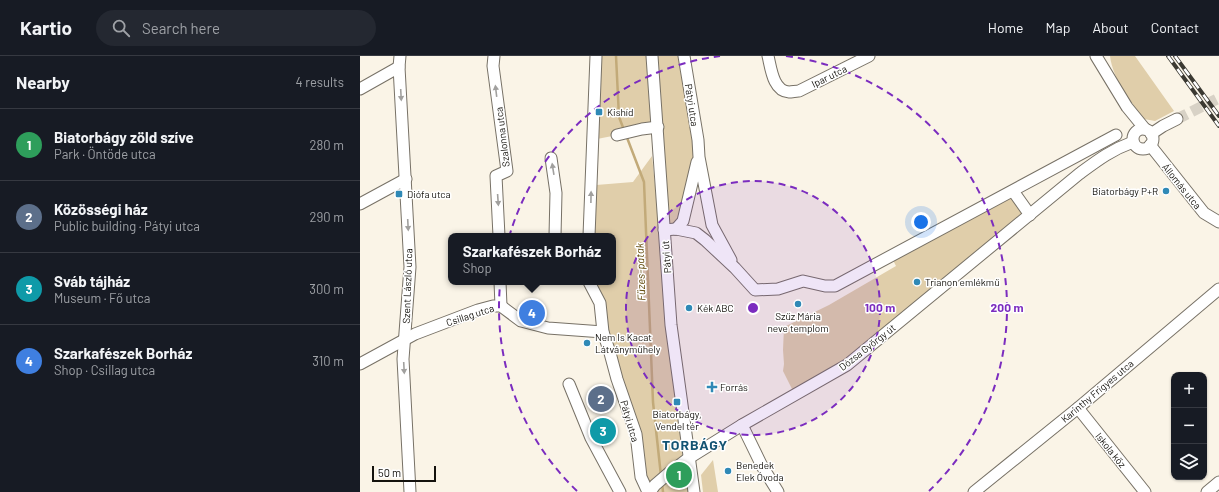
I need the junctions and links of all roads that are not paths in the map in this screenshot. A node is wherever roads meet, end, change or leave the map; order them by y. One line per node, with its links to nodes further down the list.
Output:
1 (494, 56): 29 (street, Szalonna utca)
2 (596, 56): 31 (street, one-way to 2)
3 (652, 56): 12 (street, Pátyi út)
4 (684, 56): 19 (street, Pátyi utca)
5 (768, 56): 6 (street, Ipar utca)
6 (869, 56)
7 (1096, 56): 10 (street)
8 (399, 62): 9 (street); 22 (street, Szent László utca, one-way to 22)
9 (360, 89)
10 (1127, 106): 13 (street); 16 (street)
11 (1177, 119): 13 (street, Dózsa György út)
12 (658, 127): 14 (street); 28 (street, Pátyi út)
13 (1148, 131): 16 (street, Dózsa György út); 17 (street)
14 (617, 135)
15 (1116, 135): 18 (street)
16 (1134, 138): 17 (street); 20 (street, Dózsa György út)
17 (1150, 145): 26 (street, Állomás utca)
18 (1096, 146): 20 (street); 23 (street)
19 (699, 157): 27 (street); 32 (street, Pátyi utca)
20 (1102, 157): 25 (street, Dózsa György út)
21 (551, 158): 30 (street, one-way to 21)
22 (406, 179): 24 (street); 38 (street, Szent László utca, one-way to 38)
23 (1013, 191): 25 (street); 32 (street)
24 (360, 204)
25 (1030, 215): 42 (street, Dózsa György út)
26 (1219, 222)
27 (676, 229): 28 (street); 32 (street)
28 (664, 230): 43 (street, Pátyi út)
29 (499, 233)
30 (555, 233)
31 (589, 233)
32 (735, 268)
33 (500, 285): 36 (street)
34 (591, 285): 37 (street, Pátyi utca)
35 (1218, 293): 41 (street, Karinthy Frigyes utca)
36 (501, 306): 37 (street, Csillag utca); 38 (street, Csillag utca)
37 (603, 332): 45 (street, Pátyi utca)
38 (405, 339): 39 (street, Csillag utca); 46 (street, Szent László utca, one-way to 46)
39 (360, 364)
40 (569, 384): 47 (street)
41 (1078, 408): 50 (street, Karinthy Frigyes utca); 51 (street, Iskola köz)
42 (742, 425): 43 (street, Dózsa György út); 49 (street)
43 (689, 458): 45 (street, Dózsa György út); 48 (street, Pátyi út)
44 (1219, 482): 52 (street)
45 (651, 490)
46 (410, 492)
47 (620, 492)
48 (694, 492)
49 (778, 492)
50 (974, 492)
51 (1145, 492)
52 (1207, 492)

